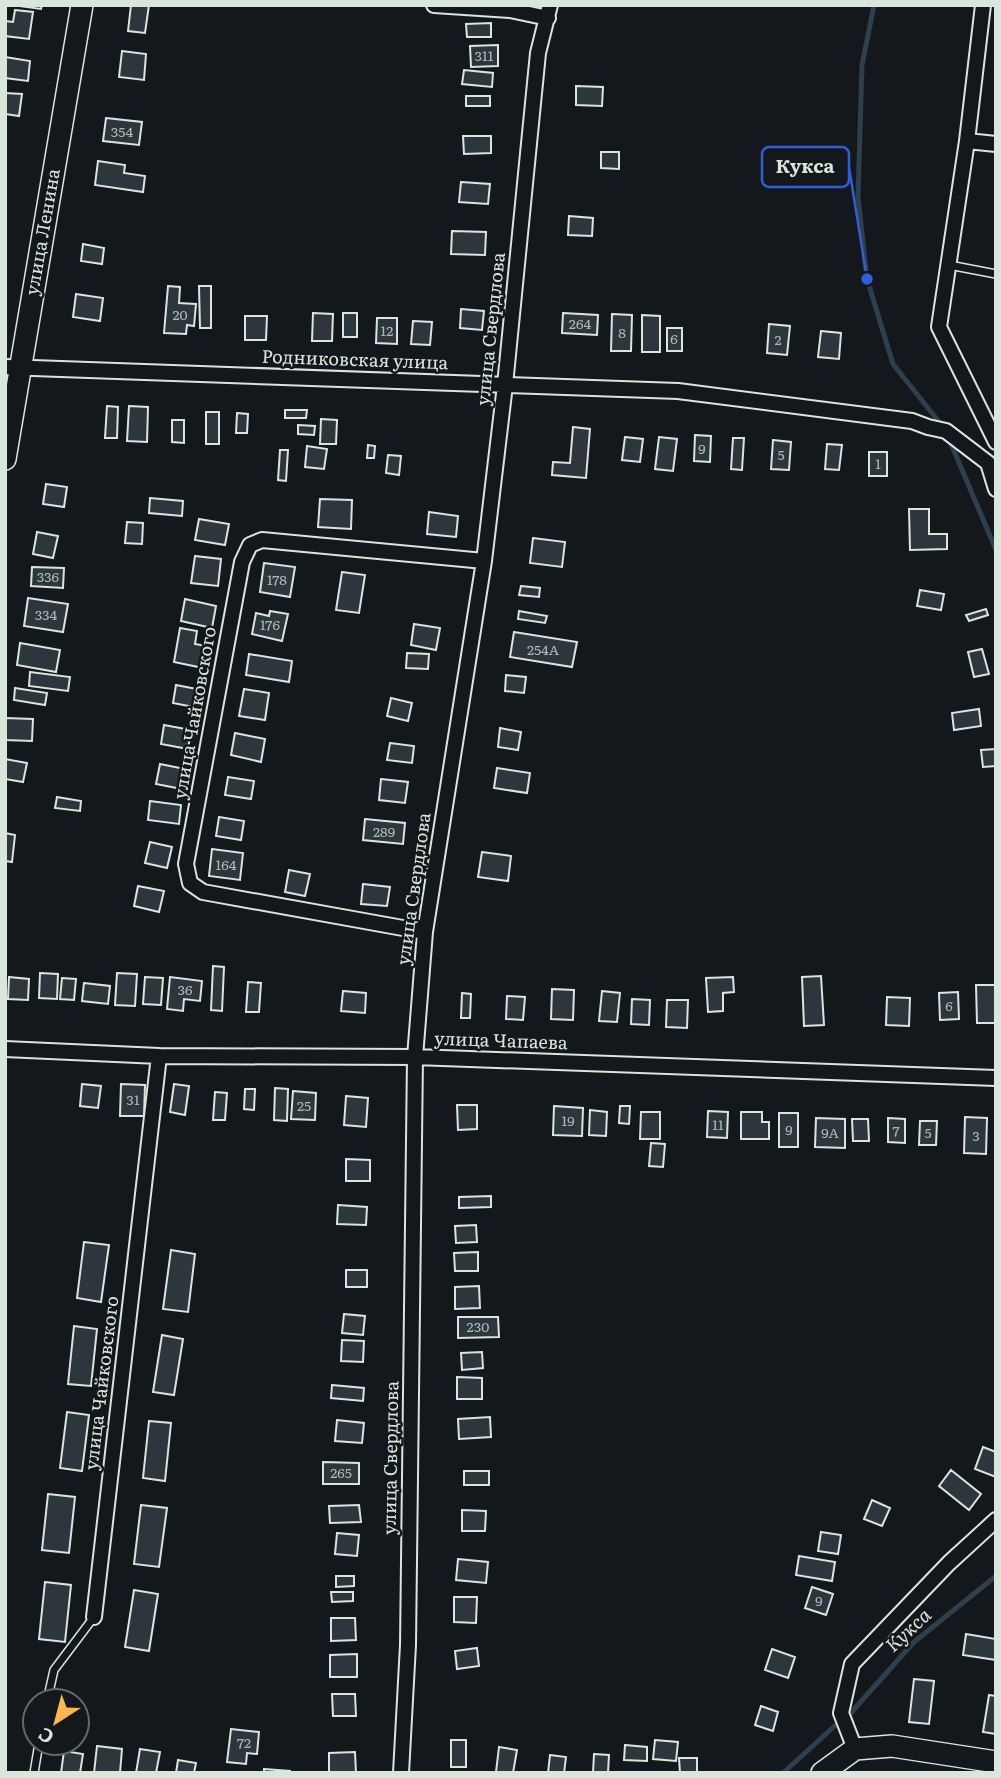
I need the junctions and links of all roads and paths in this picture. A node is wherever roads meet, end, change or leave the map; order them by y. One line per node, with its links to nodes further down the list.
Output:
1 (82, 5): 9 (street, улица Ленина)
2 (434, 5): 4 (street, улица Свердлова)
3 (983, 5): 5 (street)
4 (549, 12): 10 (street, улица Свердлова)
5 (967, 141): 6 (street); 7 (street)
6 (996, 144)
7 (948, 265): 8 (lane); 11 (street)
8 (996, 274)
9 (12, 367): 10 (street, Родниковская улица); 13 (street, улица Ленина)
10 (505, 385): 12 (street, Родниковская улица); 15 (street, улица Свердлова)
11 (996, 442)
12 (992, 458): 14 (street)
13 (5, 459)
14 (996, 489)
15 (484, 561): 16 (street, улица Свердлова); 16 (street, улица Чайковского)
16 (425, 932): 19 (street, улица Свердлова)
17 (5, 1049): 18 (street, улица Чапаева)
18 (159, 1056): 19 (street, улица Чапаева); 22 (street, улица Чайковского)
19 (415, 1057): 20 (street, улица Чапаева); 26 (street, улица Свердлова)
20 (996, 1078)
21 (996, 1520): 24 (street)
22 (94, 1617): 23 (lane, улица Чайковского)
23 (50, 1687)
24 (855, 1749): 25 (street); 27 (street)
25 (996, 1762)
26 (401, 1773)
27 (822, 1773)

